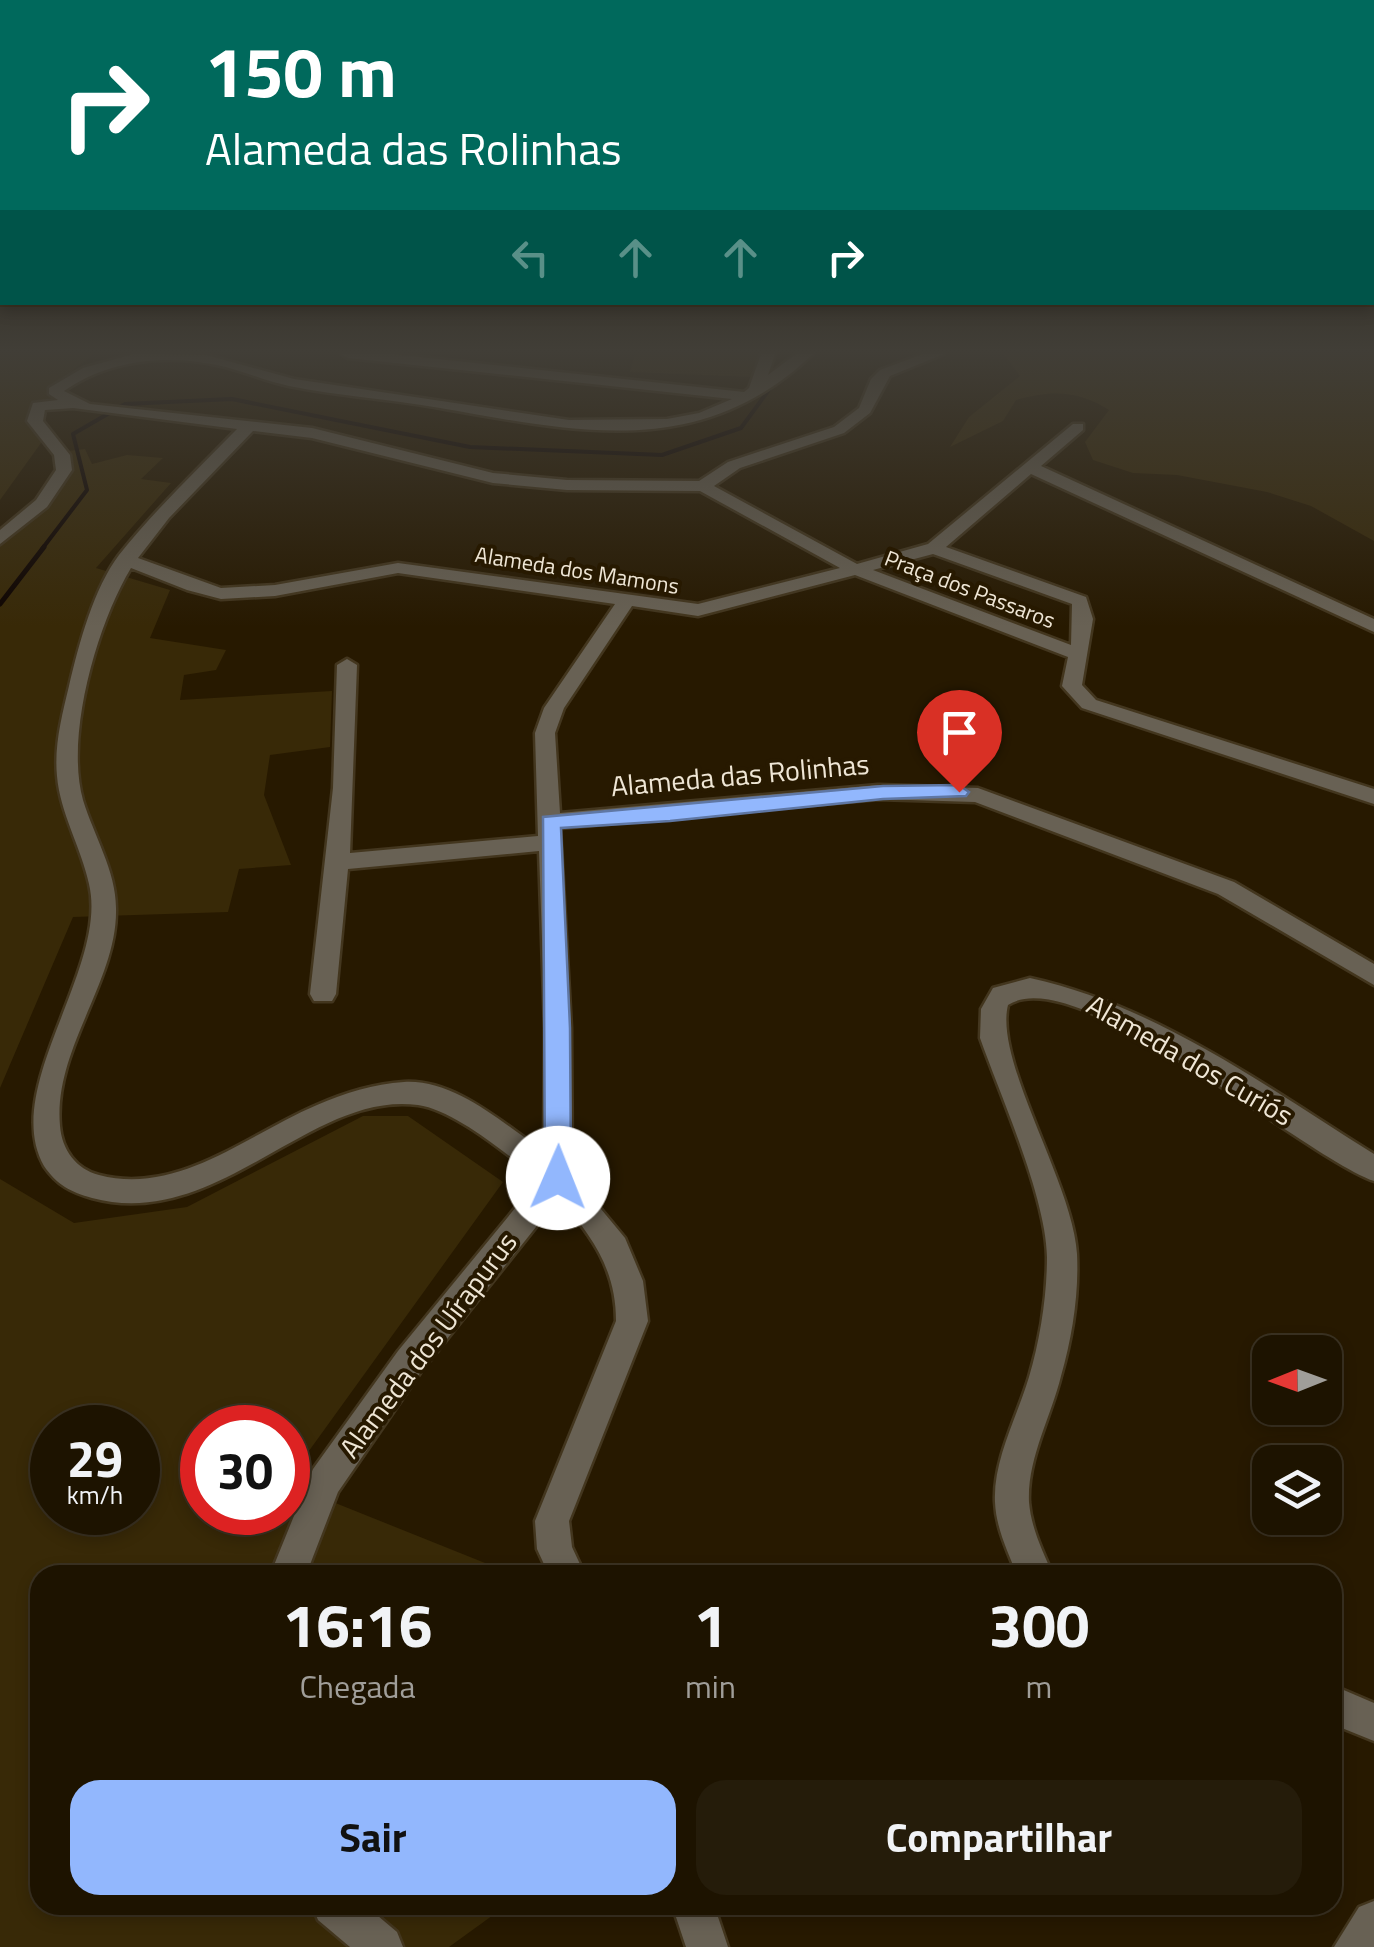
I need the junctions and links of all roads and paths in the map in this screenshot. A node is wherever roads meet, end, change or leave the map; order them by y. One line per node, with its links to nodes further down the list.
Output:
1 (54, 445): 8 (street)
2 (230, 445): 10 (street)
3 (360, 445): 7 (street)
4 (793, 445): 7 (street)
5 (1058, 445): 6 (street)
6 (1031, 468): 9 (street); 13 (street)
7 (703, 486): 11 (street)
8 (0, 539)
9 (934, 548): 11 (street, Praça dos Passaros); 14 (street, Praça dos Passaros)
10 (125, 559): 12 (street, Alameda dos Mamons); 22 (street)
11 (854, 569): 12 (street, Alameda dos Mamons); 14 (street, Praça dos Passaros)
12 (625, 602): 17 (street)
13 (1374, 626)
14 (1076, 654): 16 (street)
15 (347, 664): 18 (street)
16 (1374, 797)
17 (551, 832): 18 (street, Alameda das Rolinhas); 19 (street, Alameda das Rolinhas); 22 (street)
18 (339, 862): 20 (street)
19 (1374, 976)
20 (323, 994)
21 (1374, 1169): 25 (street, Alameda dos Curiós)
22 (558, 1178): 23 (street, Alameda dos Uírapurus); 24 (street)
23 (292, 1565)
24 (563, 1565)
25 (1031, 1565)
26 (1342, 1708): 27 (street)
27 (1374, 1722)
28 (345, 1915): 31 (street)
29 (696, 1915): 32 (street)
30 (1374, 1922): 33 (street)
31 (382, 1947)
32 (707, 1947)
33 (1355, 1947)

